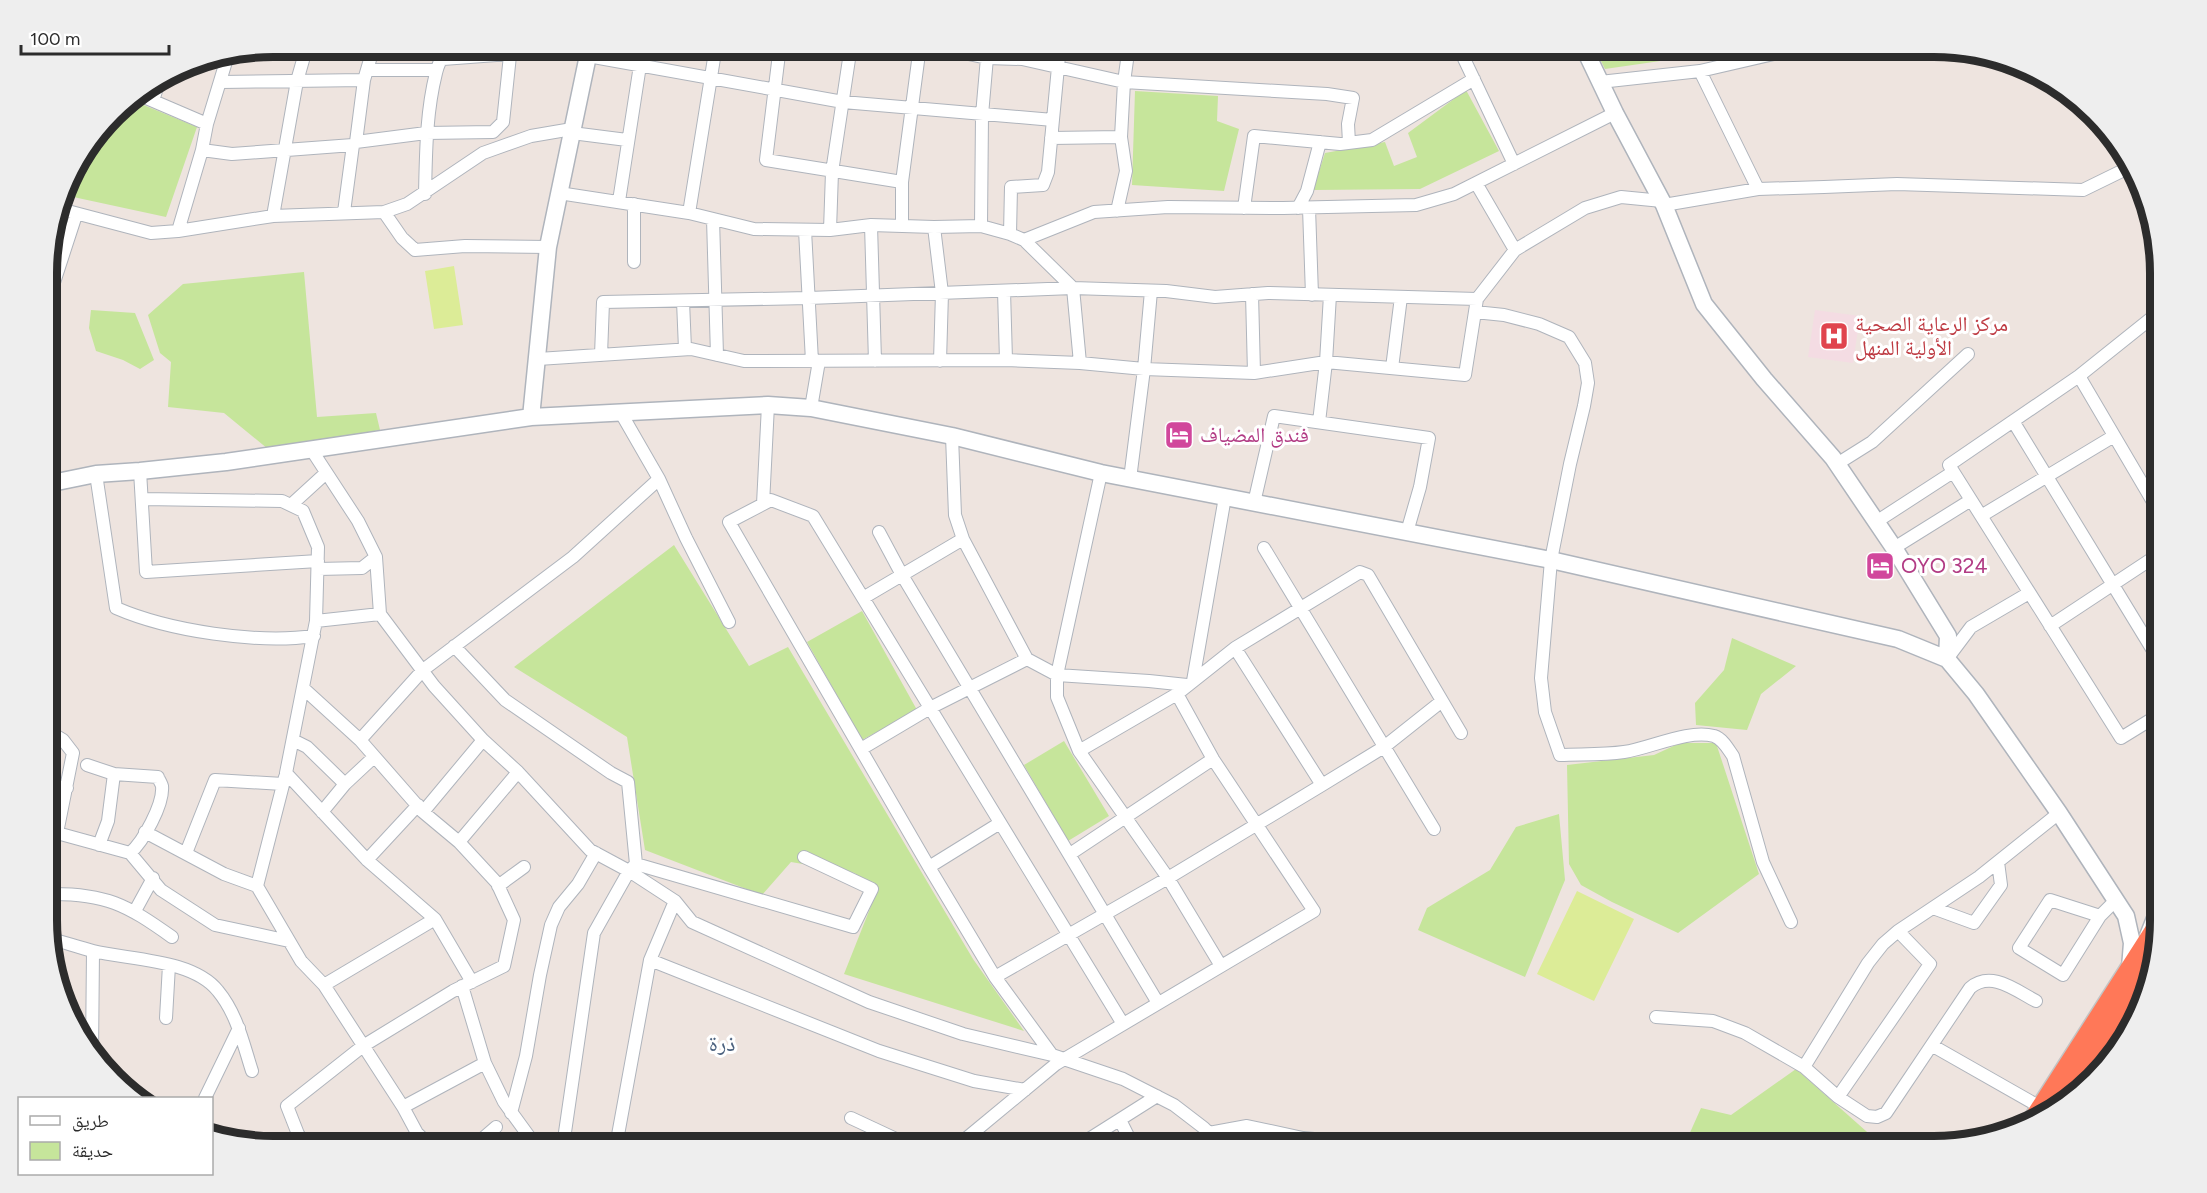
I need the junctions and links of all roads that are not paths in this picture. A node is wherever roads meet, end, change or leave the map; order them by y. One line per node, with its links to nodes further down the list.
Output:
1 (304, 57): 26 (street)
2 (371, 57): 23 (street)
3 (509, 57): 41 (street)
4 (588, 57): 40 (street)
5 (612, 57): 20 (street)
6 (641, 57): 20 (street)
7 (714, 57): 24 (street)
8 (779, 57): 30 (street)
9 (849, 57): 34 (street)
10 (918, 57): 35 (street)
11 (987, 57): 37 (street)
12 (1012, 57): 21 (street)
13 (1059, 57): 21 (street)
14 (1127, 57): 28 (street)
15 (1463, 57): 25 (street)
16 (1588, 57): 29 (street)
17 (1760, 57): 22 (street)
18 (441, 58): 23 (street); 41 (street)
19 (226, 62): 27 (street)
20 (639, 64): 24 (street); 44 (street)
21 (1059, 67): 28 (street); 38 (street)
22 (1700, 71): 29 (street); 55 (street)
23 (366, 75): 26 (street); 46 (street)
24 (711, 77): 30 (street); 67 (street)
25 (1474, 79): 47 (street); 50 (street)
26 (297, 81): 27 (street); 49 (street)
27 (221, 82): 39 (street)
28 (1124, 82): 42 (street); 47 (street)
29 (1600, 82): 36 (street)
30 (775, 89): 34 (street); 52 (street)
31 (156, 91): 33 (street)
32 (146, 98): 33 (street)
33 (153, 101): 39 (street)
34 (843, 102): 35 (street); 52 (street)
35 (911, 108): 37 (street); 53 (street)
36 (1615, 113): 50 (street); 59 (street)
37 (982, 115): 38 (street); 73 (street)
38 (1053, 120): 43 (street)
39 (207, 124): 48 (street)
40 (572, 131): 44 (street); 56 (street); 57 (street)
41 (426, 133): 46 (street); 57 (street)
42 (1121, 137): 43 (street); 64 (street)
43 (1051, 138): 78 (street)
44 (627, 140): 58 (street)
45 (1320, 142): 47 (street); 61 (street); 62 (street)
46 (354, 143): 49 (street); 65 (street)
47 (1349, 143)
48 (202, 150): 49 (street); 77 (street)
49 (284, 152): 69 (street)
50 (1514, 164): 54 (street)
51 (2124, 170): 55 (street)
52 (832, 172): 53 (street); 76 (street)
53 (902, 182): 72 (street)
54 (1476, 183): 62 (street); 81 (street)
55 (1758, 189): 59 (street)
56 (559, 193): 58 (street); 80 (street)
57 (425, 194): 66 (street)
58 (619, 201): 60 (street)
59 (1663, 203): 81 (street); 122 (street)
60 (634, 204): 67 (street); 82 (street)
61 (1244, 208): 62 (street); 64 (street)
62 (1304, 208): 89 (street)
63 (66, 211): 68 (street)
64 (1117, 211): 79 (street)
65 (344, 212): 66 (street); 69 (street)
66 (384, 212): 80 (street)
67 (689, 213): 70 (street)
68 (76, 215): 77 (street); 83 (street)
69 (273, 216): 77 (street)
70 (713, 219): 75 (street); 95 (street)
71 (871, 225): 72 (street); 76 (street); 91 (street)
72 (902, 226): 74 (street)
73 (981, 226): 74 (street); 78 (street)
74 (934, 227): 87 (street)
75 (805, 230): 76 (street); 93 (street)
76 (830, 230)
77 (178, 231)
78 (1010, 234): 79 (street)
79 (1024, 240): 84 (street)
80 (548, 247): 102 (street)
81 (1515, 250): 96 (street)
82 (634, 262)
83 (57, 273)
84 (1073, 288): 85 (street); 86 (street); 108 (street)
85 (1004, 291): 87 (street); 103 (street)
86 (1151, 291): 88 (street); 110 (street)
87 (942, 293): 91 (street); 106 (street)
88 (1252, 294): 89 (street); 111 (street)
89 (1312, 295): 90 (street)
90 (1330, 295): 92 (street); 107 (street)
91 (873, 296): 93 (street); 105 (street)
92 (1401, 297): 96 (street); 109 (street)
93 (809, 298): 95 (street); 104 (street)
94 (683, 301): 95 (street); 98 (street); 100 (street)
95 (716, 301): 101 (street)
96 (1476, 306): 109 (street); 147 (street)
97 (2150, 319): 112 (street)
98 (685, 349): 100 (street); 101 (street)
99 (1968, 354): 122 (street)
100 (601, 355): 102 (street)
101 (717, 355): 104 (street)
102 (538, 359): 116 (street)
103 (1006, 360): 106 (street); 108 (street)
104 (815, 361): 105 (street); 114 (street)
105 (875, 361): 106 (street)
106 (940, 361)
107 (1326, 362): 109 (street); 111 (street); 118 (street)
108 (1080, 363): 110 (street)
109 (1392, 368)
110 (1144, 369): 111 (street); 130 (street)
111 (1254, 373)
112 (2079, 376): 117 (street); 120 (street)
113 (768, 405): 114 (street); 115 (street); 137 (street)
114 (811, 408): 119 (street)
115 (621, 413): 116 (street); 129 (street)
116 (531, 417): 121 (street)
117 (2013, 421): 124 (street); 128 (street)
118 (1319, 422): 136 (street); 142 (street)
119 (952, 436): 126 (street); 143 (street)
120 (2114, 436): 128 (street); 133 (street)
121 (311, 450): 123 (street); 125 (street)
122 (1837, 464): 140 (street)
123 (140, 471): 127 (street); 134 (street)
124 (1953, 472): 135 (street); 140 (street)
125 (326, 473): 138 (street); 146 (street)
126 (1101, 473): 130 (street); 166 (street)
127 (96, 474): 131 (street); 159 (street)
128 (2047, 476): 139 (street); 151 (street)
129 (659, 479): 157 (street); 161 (street)
130 (1130, 479): 132 (street)
131 (57, 482)
132 (1224, 497): 136 (street); 168 (street)
133 (2150, 497)
134 (143, 499): 138 (street); 149 (street)
135 (1971, 500): 139 (street); 145 (street)
136 (1254, 503): 142 (street)
137 (763, 504): 153 (street); 179 (street)
138 (291, 505): 149 (street)
139 (1981, 516): 152 (street)
140 (1876, 522): 145 (street)
141 (879, 532): 150 (street)
142 (1407, 532): 147 (street)
143 (963, 539): 150 (street); 163 (street)
144 (1264, 548): 154 (street)
145 (1894, 548): 164 (street)
146 (376, 557): 149 (street); 155 (street)
147 (1551, 560): 164 (street); 223 (street)
148 (2150, 560): 151 (street)
149 (318, 565): 156 (street)
150 (902, 575): 153 (street); 167 (street)
151 (2113, 584): 158 (street); 160 (street)
152 (2029, 593): 158 (street); 164 (street)
153 (863, 598): 171 (street)
154 (1300, 608): 162 (street); 170 (street); 178 (street)
155 (380, 614): 156 (street); 165 (street)
156 (316, 621): 159 (street)
157 (729, 622)
158 (2050, 626): 172 (street)
159 (314, 636): 169 (street)
160 (2150, 645)
161 (454, 646): 165 (street); 209 (street)
162 (1235, 648): 168 (street); 188 (street)
163 (1027, 659): 166 (street); 167 (street)
164 (1947, 659): 193 (street)
165 (423, 670): 176 (street); 177 (street)
166 (1056, 675): 168 (street); 180 (street)
167 (969, 687): 171 (street); 204 (street)
168 (1186, 687): 180 (street); 182 (street)
169 (303, 688): 175 (street); 176 (street)
170 (1442, 701): 173 (street); 178 (street)
171 (930, 708): 179 (street); 195 (street)
172 (2150, 720)
173 (1461, 733)
174 (57, 737): 190 (street)
175 (293, 740): 186 (street); 187 (street)
176 (360, 740): 181 (street)
177 (483, 740): 184 (street); 191 (street)
178 (1384, 747): 188 (street); 197 (street)
179 (861, 749): 210 (street)
180 (1079, 751): 194 (street)
181 (374, 757): 187 (street); 191 (street)
182 (1213, 759): 194 (street); 196 (street)
183 (87, 765): 185 (street)
184 (518, 772): 199 (street); 203 (street)
185 (114, 774): 198 (street); 200 (street)
186 (285, 779): 192 (street); 202 (street); 213 (street)
187 (345, 784): 192 (street)
188 (1322, 785): 196 (street)
189 (57, 787): 190 (street)
190 (67, 788): 200 (street)
191 (420, 809): 199 (street); 206 (street)
192 (322, 812): 206 (street)
193 (2059, 813): 207 (street); 216 (street)
194 (1126, 817): 204 (street); 212 (street)
195 (1000, 824): 210 (street); 225 (street)
196 (1256, 825): 212 (street); 234 (street)
197 (1434, 829)
198 (145, 832): 201 (street); 202 (street)
199 (459, 842): 214 (street)
200 (99, 845): 201 (street)
201 (130, 853): 211 (street)
202 (186, 853): 213 (street)
203 (596, 853): 209 (street); 261 (street)
204 (1070, 854): 220 (street)
205 (804, 857): 209 (street)
206 (367, 860): 222 (street)
207 (1998, 862): 218 (street); 218 (street)
208 (524, 867): 214 (street)
209 (632, 867): 217 (street); 270 (street)
210 (929, 867): 236 (street)
211 (153, 878): 219 (street); 229 (street)
212 (1168, 878): 220 (street); 234 (street)
213 (257, 886): 229 (street)
214 (498, 886): 237 (street)
215 (57, 894): 219 (street)
216 (2116, 900): 221 (street); 235 (street)
217 (675, 901): 232 (street); 248 (street)
218 (1933, 908): 224 (street)
219 (135, 911): 227 (street)
220 (1105, 914): 225 (street); 240 (street)
221 (2100, 916): 221 (street)
222 (435, 919): 237 (street); 238 (street)
223 (1791, 922)
224 (1898, 931): 251 (street); 257 (street)
225 (1068, 935): 236 (street); 243 (street)
226 (2150, 936): 235 (street)
227 (172, 937)
228 (58, 941): 231 (street)
229 (289, 941): 238 (street)
230 (2148, 949): 235 (highway)
231 (93, 951): 233 (street); 245 (street)
232 (650, 960): 254 (street); 271 (street)
233 (169, 965): 242 (street); 244 (street)
234 (1221, 966): 240 (street)
235 (2139, 967): 253 (highway); 258 (highway)
236 (995, 977): 248 (street)
237 (467, 984): 246 (street); 250 (street)
238 (324, 985): 246 (street)
239 (2036, 1001): 247 (street)
240 (1158, 1003): 243 (street)
241 (1656, 1017): 251 (street)
242 (166, 1018)
243 (1123, 1024): 249 (street)
244 (239, 1028): 252 (street); 256 (street)
245 (92, 1039)
246 (363, 1046): 259 (street); 266 (street)
247 (1933, 1046): 257 (street); 260 (street)
248 (1052, 1055): 249 (street)
249 (1065, 1059): 254 (street); 255 (street)
250 (485, 1063): 259 (street); 261 (street)
251 (1804, 1067): 257 (street)
252 (252, 1071)
253 (2080, 1078)
254 (1025, 1090): 273 (street)
255 (1157, 1096): 263 (street); 265 (street)
256 (205, 1097)
257 (1838, 1097)
258 (2043, 1106)
259 (404, 1107): 267 (street)
260 (2034, 1112)
261 (511, 1113): 269 (street)
262 (851, 1118): 272 (street)
263 (1120, 1120): 274 (street); 275 (street)
264 (496, 1128): 268 (street)
265 (1209, 1133): 276 (street); 277 (street)
266 (299, 1136)
267 (421, 1136)
268 (486, 1136)
269 (528, 1136)
270 (564, 1136)
271 (618, 1136)
272 (890, 1136)
273 (969, 1136)
274 (1094, 1136)
275 (1128, 1136)
276 (1212, 1136)
277 (1294, 1136)

